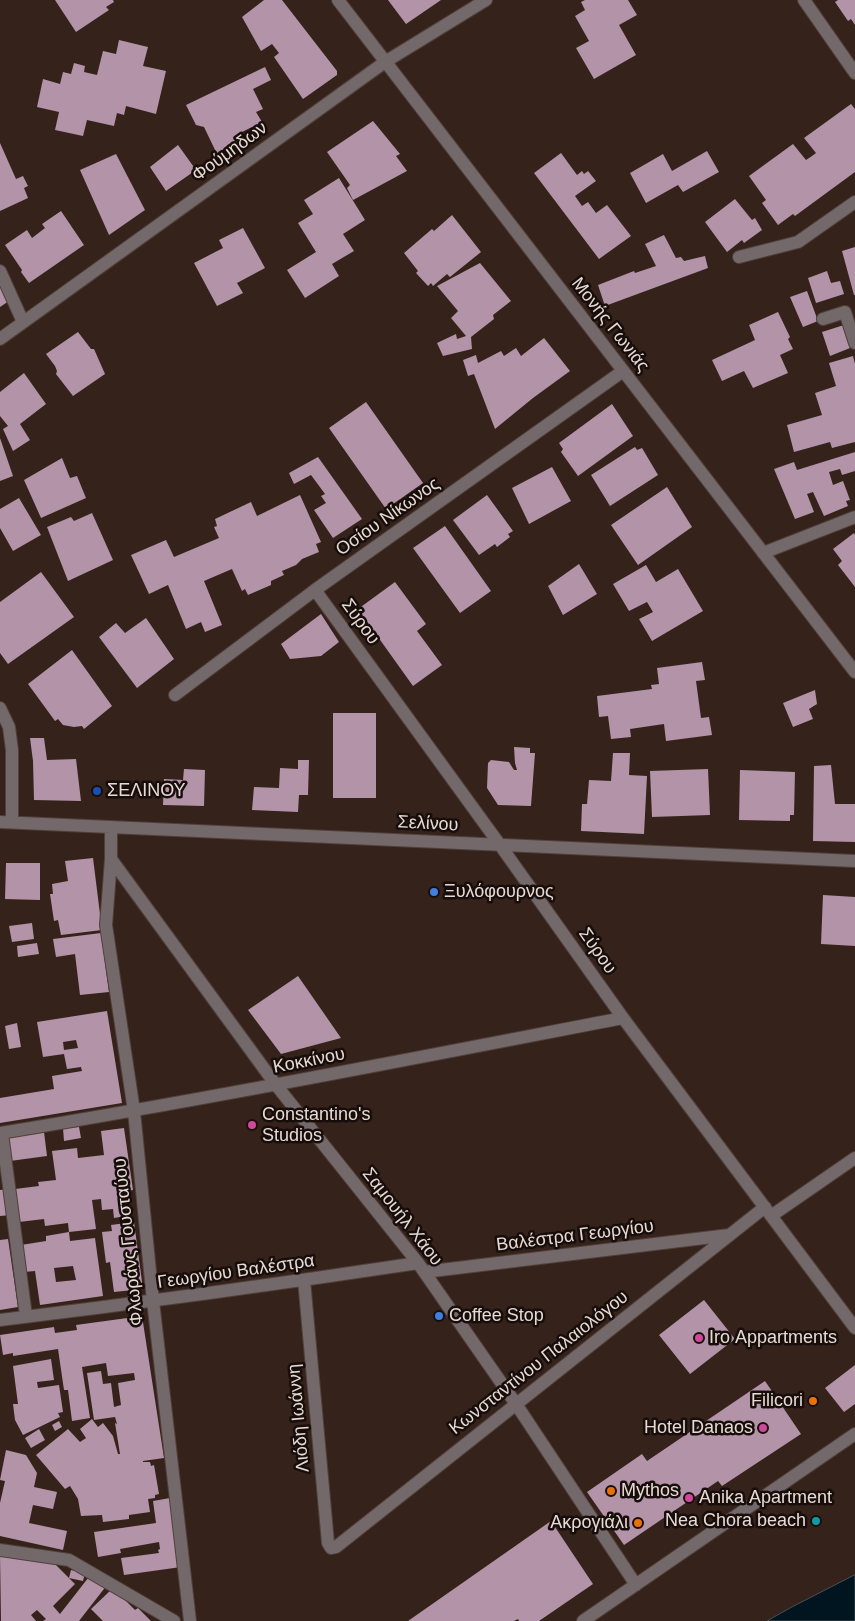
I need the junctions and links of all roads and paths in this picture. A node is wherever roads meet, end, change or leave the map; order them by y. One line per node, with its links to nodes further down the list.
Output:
1 (338, 0): 4 (street, Μονής Γωνιάς)
2 (486, 0): 4 (street, Φούμηδων)
3 (804, 0): 5 (street)
4 (385, 62): 10 (street, Φούμηδων); 13 (street, Μονής Γωνιάς)
5 (855, 73)
6 (855, 202): 7 (street)
7 (739, 257)
8 (0, 271): 10 (street)
9 (823, 319): 12 (street)
10 (23, 322): 11 (street, Φούμηδων)
11 (0, 339)
12 (855, 343)
13 (623, 370): 15 (street, Μονής Γωνιάς); 16 (street, Οσίου Νίκωνος)
14 (855, 517): 15 (street)
15 (763, 553): 17 (street, Μονής Γωνιάς)
16 (315, 590): 18 (street, Οσίου Νίκωνος); 22 (street, Σύρου)
17 (855, 672)
18 (175, 695)
19 (0, 708): 20 (street)
20 (6, 822): 21 (street, Σελίνου)
21 (111, 826): 22 (street, Σελίνου); 23 (street)
22 (500, 845): 24 (street, Σελίνου); 25 (street, Σύρου)
23 (111, 859): 26 (street, Σαμουήλ Χάου); 27 (street, Φλωράνς Γουσταύου)
24 (855, 861)
25 (623, 1018): 26 (street, Κοκκίνου); 30 (street, Σύρου)
26 (276, 1085): 27 (street, Κοκκίνου); 32 (street, Σαμουήλ Χάου)
27 (134, 1111): 28 (street, Κοκκίνου); 34 (street, Φλωράνς Γουσταύου)
28 (1, 1133): 35 (street)
29 (855, 1158): 30 (street, Κωνσταντίνου Παλαιολόγου)
30 (768, 1211): 31 (street, Κωνσταντίνου Παλαιολόγου); 37 (street, Σύρου)
31 (730, 1235): 32 (street, Βαλέστρα Γεωργίου); 38 (street, Κωνσταντίνου Παλαιολόγου)
32 (421, 1268): 33 (street, Γεωργίου Βαλέστρα); 38 (street, Σαμουήλ Χάου)
33 (304, 1280): 34 (street, Γεωργίου Βαλέστρα); 40 (street, Λιόδη Ιωάννη)
34 (152, 1301): 35 (street, Γεωργίου Βαλέστρα); 44 (street, Φλωράνς Γουσταύου)
35 (26, 1316): 36 (street, Γεωργίου Βαλέστρα)
36 (0, 1320)
37 (855, 1328)
38 (516, 1404): 40 (street, Κωνσταντίνου Παλαιολόγου); 42 (street, Σαμουήλ Χάου)
39 (855, 1434): 42 (street)
40 (336, 1547)
41 (0, 1550): 43 (street)
42 (636, 1585): 45 (street)
43 (174, 1621)
44 (190, 1621)
45 (583, 1621)

